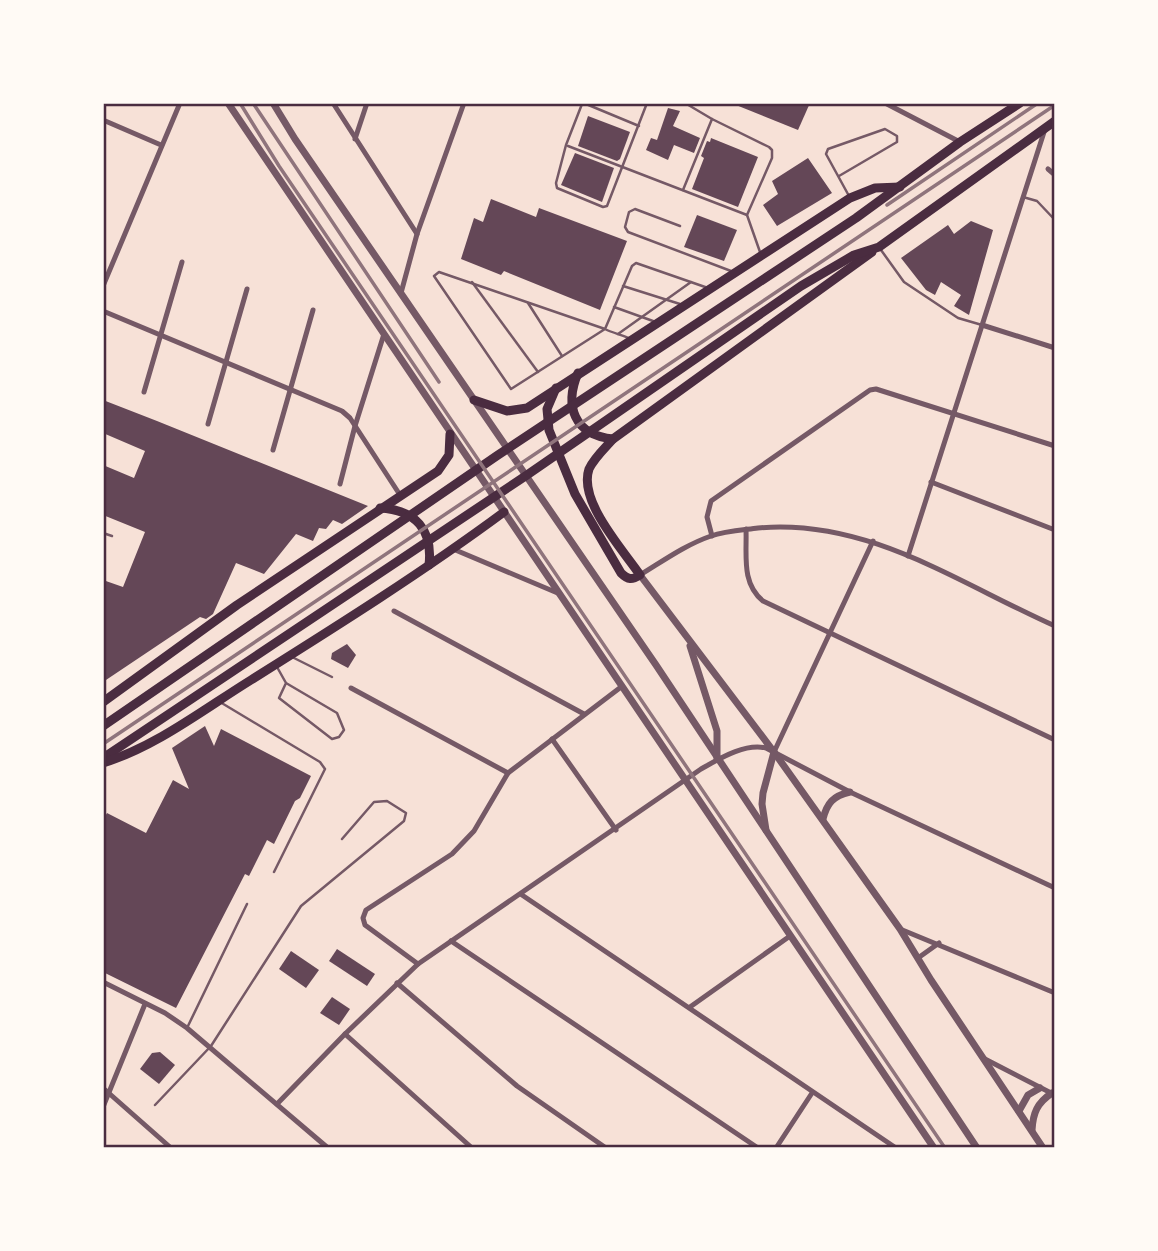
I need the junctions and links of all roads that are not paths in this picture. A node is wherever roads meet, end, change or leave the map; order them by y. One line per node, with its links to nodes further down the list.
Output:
1 (180, 103): 18 (street)
2 (228, 103): 54 (street)
3 (273, 103): 42 (street)
4 (333, 103): 16 (street)
5 (367, 103): 16 (street)
6 (464, 103): 31 (street)
7 (647, 103): 14 (lane)
8 (685, 103): 11 (lane)
9 (885, 103): 17 (street)
10 (1020, 103): 17 (highway)
11 (712, 119): 25 (lane); 28 (lane)
12 (103, 120): 18 (street)
13 (1055, 121): 15 (highway)
14 (639, 125): 19 (lane); 20 (lane)
15 (1045, 128): 26 (street); 32 (highway)
16 (355, 139): 31 (street)
17 (960, 142): 24 (highway)
18 (162, 145): 38 (street)
19 (566, 145): 20 (lane); 20 (lane)
20 (623, 167): 25 (lane)
21 (1048, 169): 22 (street)
22 (1055, 175)
23 (839, 176): 23 (lane); 27 (lane)
24 (900, 187): 27 (highway); 102 (highway)
25 (682, 190): 28 (lane)
26 (1023, 197): 29 (lane); 51 (street)
27 (850, 198): 33 (highway)
28 (747, 215): 33 (lane)
29 (1055, 220)
30 (680, 226): 35 (lane)
31 (417, 234): 42 (street)
32 (879, 247): 51 (lane); 70 (highway); 106 (highway)
33 (761, 255): 35 (highway)
34 (182, 262): 53 (street)
35 (734, 272): 40 (highway)
36 (471, 282): 44 (lane); 60 (lane); 60 (lane)
37 (691, 282): 39 (lane); 40 (lane); 43 (lane)
38 (103, 286)
39 (624, 286): 43 (lane); 46 (lane)
40 (709, 288): 45 (highway)
41 (247, 289): 59 (street)
42 (401, 293): 65 (street)
43 (666, 299): 45 (lane); 49 (lane)
44 (528, 302): 52 (lane); 58 (lane)
45 (683, 305): 50 (highway)
46 (614, 307): 49 (lane); 52 (lane)
47 (313, 310): 63 (street)
48 (103, 311): 53 (street)
49 (642, 317): 50 (lane); 55 (lane)
50 (656, 322): 56 (highway)
51 (982, 325): 57 (street); 66 (street)
52 (605, 329): 55 (lane); 58 (lane)
53 (161, 334): 59 (street); 64 (street)
54 (384, 334): 68 (street); 69 (street)
55 (618, 334): 56 (lane)
56 (631, 339): 61 (highway)
57 (1055, 348)
58 (562, 356): 60 (lane)
59 (226, 361): 63 (street); 67 (street)
60 (538, 372)
61 (578, 373): 62 (highway); 70 (highway)
62 (556, 388): 65 (highway); 87 (highway)
63 (290, 389): 68 (street); 72 (street)
64 (144, 392)
65 (474, 400): 107 (street)
66 (954, 414): 71 (street); 73 (street); 82 (street)
67 (208, 424)
68 (355, 426): 74 (street); 75 (street)
69 (450, 435): 75 (highway); 77 (street)
70 (613, 439): 87 (highway)
71 (1055, 446)
72 (272, 450)
73 (931, 482): 79 (street); 85 (street)
74 (340, 484)
75 (400, 495): 76 (highway)
76 (380, 509): 86 (highway); 100 (highway)
77 (504, 512): 84 (highway); 88 (street)
78 (746, 529): 82 (street); 83 (street); 91 (street)
79 (1055, 530)
80 (103, 533): 81 (lane)
81 (112, 536)
82 (712, 536): 87 (street)
83 (873, 541): 85 (street); 91 (street)
84 (453, 549): 86 (highway); 88 (street)
85 (908, 556): 90 (street)
86 (429, 565): 93 (highway)
87 (640, 575): 92 (street)
88 (560, 594): 97 (street)
89 (394, 611): 101 (street)
90 (1055, 626)
91 (831, 633): 104 (street); 105 (street)
92 (687, 639): 105 (street); 107 (street)
93 (289, 656): 94 (highway); 95 (lane)
94 (276, 664): 96 (lane); 99 (highway)
95 (332, 677)
96 (286, 683): 96 (lane)
97 (621, 687): 101 (street); 109 (street)
98 (351, 688): 108 (street)
99 (218, 701): 106 (highway); 115 (lane)
100 (103, 702)
101 (584, 715): 103 (street)
102 (106, 724)
103 (552, 739): 108 (street); 112 (street)
104 (1055, 740)
105 (774, 752): 107 (street); 110 (street); 111 (street); 113 (street)
106 (103, 760)
107 (717, 760): 109 (street); 113 (street)
108 (508, 773): 124 (street)
109 (686, 780): 112 (street); 120 (street)
110 (850, 792): 111 (street); 116 (street)
111 (822, 819): 119 (street)
112 (616, 830): 117 (street)
113 (767, 834): 151 (street)
114 (342, 839): 132 (lane)
115 (274, 872)
116 (1055, 888)
117 (522, 895): 121 (street); 129 (street)
118 (247, 904): 130 (lane)
119 (900, 929): 122 (street); 123 (street)
120 (790, 936): 129 (street); 150 (street)
121 (451, 942): 124 (street); 147 (street)
122 (939, 943): 123 (street); 127 (street)
123 (918, 957): 133 (street)
124 (418, 964): 126 (street)
125 (103, 982): 128 (street)
126 (397, 983): 131 (street); 146 (street)
127 (1055, 993)
128 (145, 1004): 130 (street); 135 (street)
129 (690, 1007): 136 (street)
130 (187, 1028): 132 (street)
131 (345, 1034): 138 (street); 145 (street)
132 (211, 1046): 138 (street); 139 (lane)
133 (983, 1058): 134 (street); 141 (street)
134 (1040, 1088): 137 (street); 141 (street)
135 (106, 1090): 140 (street); 143 (street)
136 (812, 1093): 148 (street); 149 (street)
137 (1053, 1094): 142 (street)
138 (278, 1104): 144 (street)
139 (155, 1105)
140 (103, 1107)
141 (1019, 1111): 142 (street)
142 (1032, 1131): 152 (street)
143 (171, 1148)
144 (328, 1148)
145 (472, 1148)
146 (606, 1148)
147 (758, 1148)
148 (776, 1148)
149 (896, 1148)
150 (933, 1148)
151 (977, 1148)
152 (1043, 1148)

